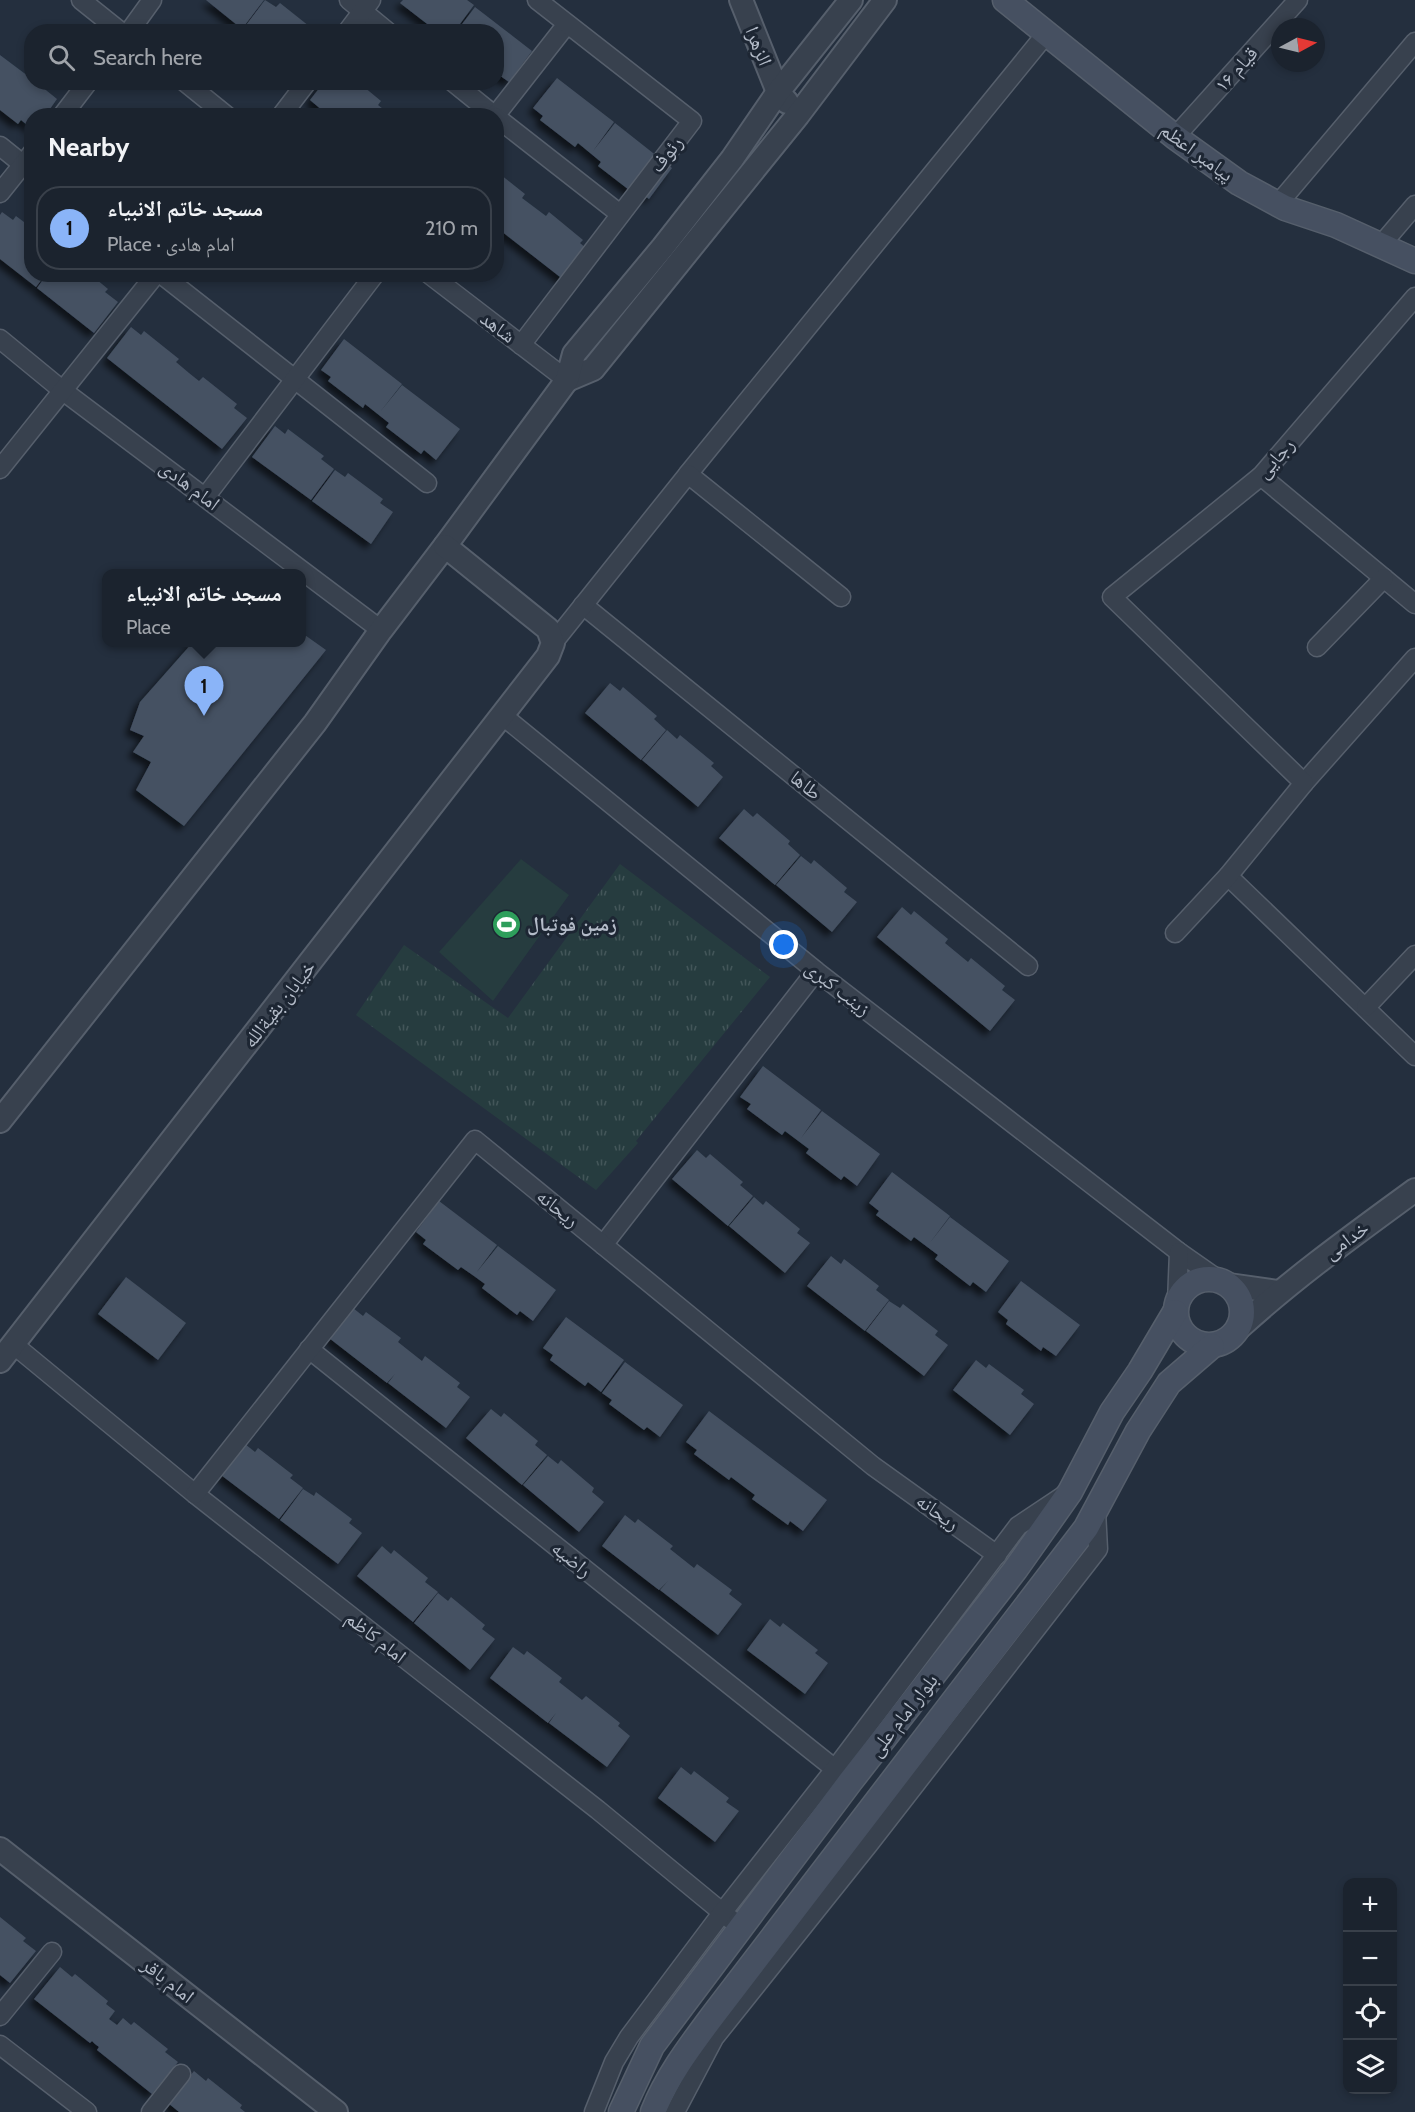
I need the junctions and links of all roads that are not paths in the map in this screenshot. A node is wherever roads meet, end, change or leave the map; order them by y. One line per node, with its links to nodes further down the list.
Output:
1 (81, 0): 10 (street)
2 (152, 0): 11 (street)
3 (537, 0): 14 (street, رئوف)
4 (741, 0): 21 (street, الزهرا)
5 (851, 0): 21 (street)
6 (885, 0): 27 (street)
7 (1005, 0): 15 (main road, پیامبر اعظم)
8 (1298, 0): 29 (street, قیام ۱۶)
9 (361, 4): 12 (street); 13 (street)
10 (111, 24)
11 (135, 24)
12 (351, 24)
13 (380, 24)
14 (567, 24): 26 (street); 36 (street, رئوف)
15 (1046, 34): 29 (main road, پیامبر اعظم); 50 (street)
16 (1415, 42): 34 (street)
17 (82, 90): 22 (street)
18 (195, 90): 23 (street)
19 (301, 90): 24 (street)
20 (463, 90): 25 (street)
21 (778, 92): 27 (street, الزهرا); 47 (street)
22 (68, 108)
23 (217, 108)
24 (287, 108)
25 (485, 108)
26 (501, 108)
27 (798, 115): 47 (street)
28 (504, 123): 36 (street)
29 (1175, 137): 34 (main road, پیامبر اعظم)
30 (0, 146): 31 (street)
31 (24, 160)
32 (24, 168): 33 (street)
33 (0, 193)
34 (1278, 204): 37 (main road, پیامبر اعظم)
35 (1415, 205): 37 (street)
36 (620, 213): 45 (street, رئوف)
37 (1381, 245): 38 (main road, پیامبر اعظم)
38 (1415, 261)
39 (150, 282): 48 (street)
40 (172, 282): 46 (street)
41 (369, 282): 46 (street)
42 (439, 282): 45 (street, شاهد)
43 (1415, 297): 51 (street, رجایی)
44 (0, 339): 48 (street, امام هادی)
45 (521, 345): 47 (street, شاهد)
46 (294, 380): 52 (street); 53 (street)
47 (567, 380): 54 (street)
48 (62, 390): 49 (street); 53 (street, امام هادی)
49 (0, 470)
50 (688, 474): 58 (street); 60 (street)
51 (1260, 476): 57 (street); 66 (street, رجایی)
52 (427, 483)
53 (206, 496): 55 (street, امام هادی)
54 (445, 546): 61 (street); 62 (street)
55 (301, 569)
56 (306, 573): 61 (street, امام هادی)
57 (1384, 578): 59 (street); 63 (street)
58 (841, 597)
59 (1415, 604)
60 (583, 605): 62 (street); 70 (street, طاها)
61 (381, 630): 74 (street)
62 (553, 643): 65 (street, خیابان بقیةالله)
63 (1317, 647)
64 (1415, 658): 66 (street)
65 (503, 716): 71 (street, زینب کبری); 84 (street, خیابان بقیةالله)
66 (1304, 783): 67 (street)
67 (1228, 876): 68 (street); 72 (street)
68 (1174, 933)
69 (1415, 956): 72 (street)
70 (1028, 966)
71 (816, 971): 76 (street); 77 (street, زینب کبری)
72 (1366, 1007): 73 (street)
73 (1415, 1056)
74 (0, 1121)
75 (1415, 1190): 79 (street, خدامی)
76 (603, 1245): 83 (street, ریحانه); 88 (street, ریحانه)
77 (1179, 1252): 78 (street, زینب کبری); 80 (street)
78 (1224, 1282): 79 (street); 80 (main road); 81 (main road)
79 (1278, 1292): 81 (street, خدامی)
80 (1176, 1307): 82 (main road); 85 (main road, بلوار امام علی)
81 (1240, 1327): 82 (main road)
82 (1212, 1346): 87 (main road, بلوار امام علی)
83 (309, 1349): 86 (street, ریحانه); 89 (street, راضیه)
84 (7, 1353): 86 (street, امام کاظم)
85 (1070, 1492): 87 (main road); 88 (street); 91 (main road, بلوار امام علی)
86 (195, 1494): 91 (street, امام کاظم)
87 (1096, 1511): 92 (main road, بلوار امام علی)
88 (997, 1555): 89 (street)
89 (835, 1769): 91 (street)
90 (0, 1849): 99 (street, امام باقر)
91 (731, 1920): 100 (street); 101 (main road, بلوار امام علی)
92 (779, 1943): 102 (main road, بلوار امام علی); 103 (street)
93 (52, 1952): 94 (street)
94 (0, 2016)
95 (0, 2045): 97 (street)
96 (181, 2074): 98 (street)
97 (87, 2112)
98 (151, 2112)
99 (336, 2112)
100 (594, 2112)
101 (621, 2112)
102 (652, 2112)
103 (675, 2112)

